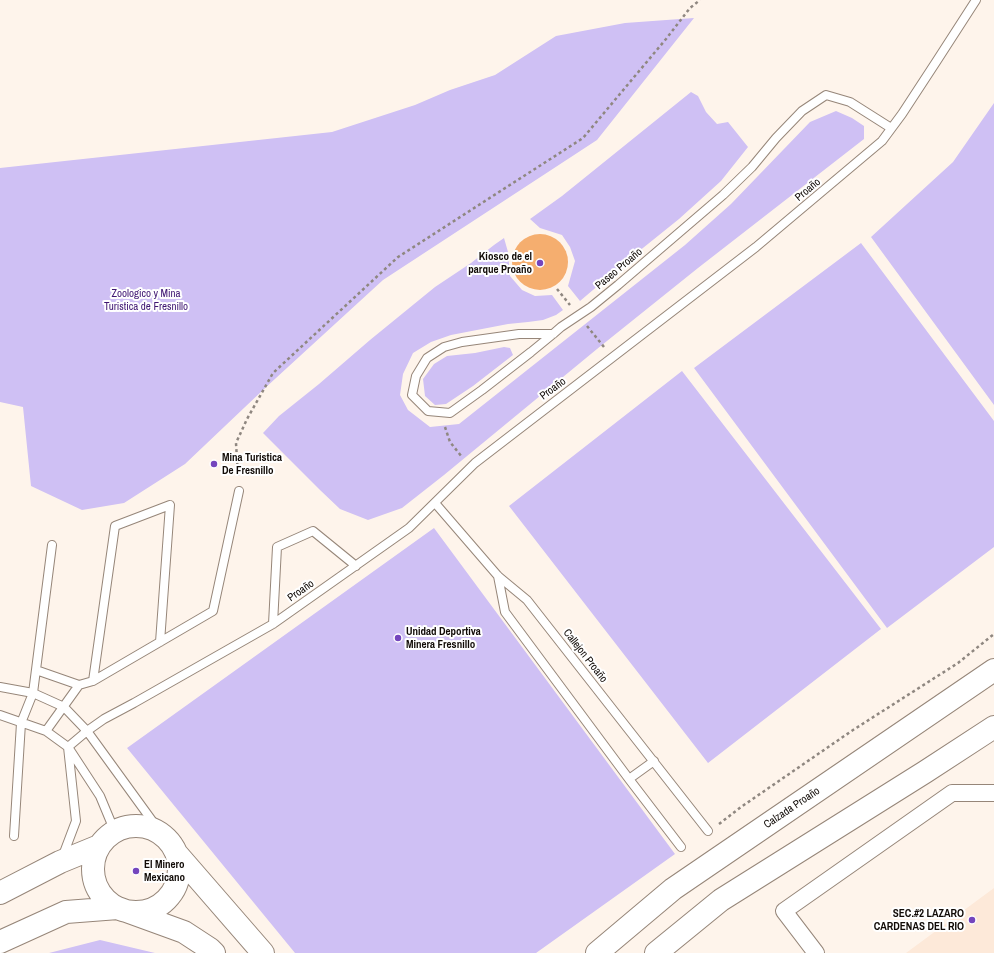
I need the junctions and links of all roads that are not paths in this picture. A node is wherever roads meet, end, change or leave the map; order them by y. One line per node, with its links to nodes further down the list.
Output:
1 (976, 0): 2 (lane, Proaño)
2 (891, 128): 3 (lane, Paseo Proaño); 5 (lane, Proaño)
3 (553, 334): 3 (lane, Paseo Proaño)
4 (239, 491): 10 (lane)
5 (435, 503): 7 (lane, Proaño); 8 (lane, Callejon Proaño)
6 (52, 545): 11 (lane)
7 (356, 566): 9 (lane, Proaño); 9 (lane)
8 (498, 576): 24 (lane, Callejon Proaño); 25 (lane)
9 (272, 624): 22 (lane, Proaño)
10 (160, 642): 13 (lane); 13 (lane)
11 (36, 670): 14 (lane); 16 (lane)
12 (994, 670): 40 (main road, Calzada Proaño)
13 (94, 681): 14 (lane)
14 (79, 686): 17 (lane)
15 (0, 687): 16 (lane)
16 (33, 692): 17 (lane); 19 (lane)
17 (64, 707): 21 (lane); 22 (lane)
18 (0, 715): 19 (lane)
19 (21, 723): 21 (lane); 30 (lane)
20 (994, 727): 41 (main road)
21 (46, 731): 23 (lane)
22 (87, 732): 23 (lane, Proaño); 29 (lane)
23 (68, 747): 28 (lane); 34 (lane)
24 (654, 761): 25 (lane); 27 (lane, Callejon Proaño)
25 (628, 779): 32 (lane)
26 (994, 793): 42 (street)
27 (708, 831)
28 (115, 832): 29 (main road); 31 (main road)
29 (161, 833): 33 (main road)
30 (14, 836)
31 (99, 846): 34 (main road); 36 (main road)
32 (681, 847)
33 (177, 854): 36 (main road); 39 (main road)
34 (60, 862): 35 (main road)
35 (0, 893)
36 (118, 908): 37 (main road); 38 (main road)
37 (0, 942)
38 (214, 953)
39 (263, 953)
40 (597, 953)
41 (656, 953)
42 (816, 953)

